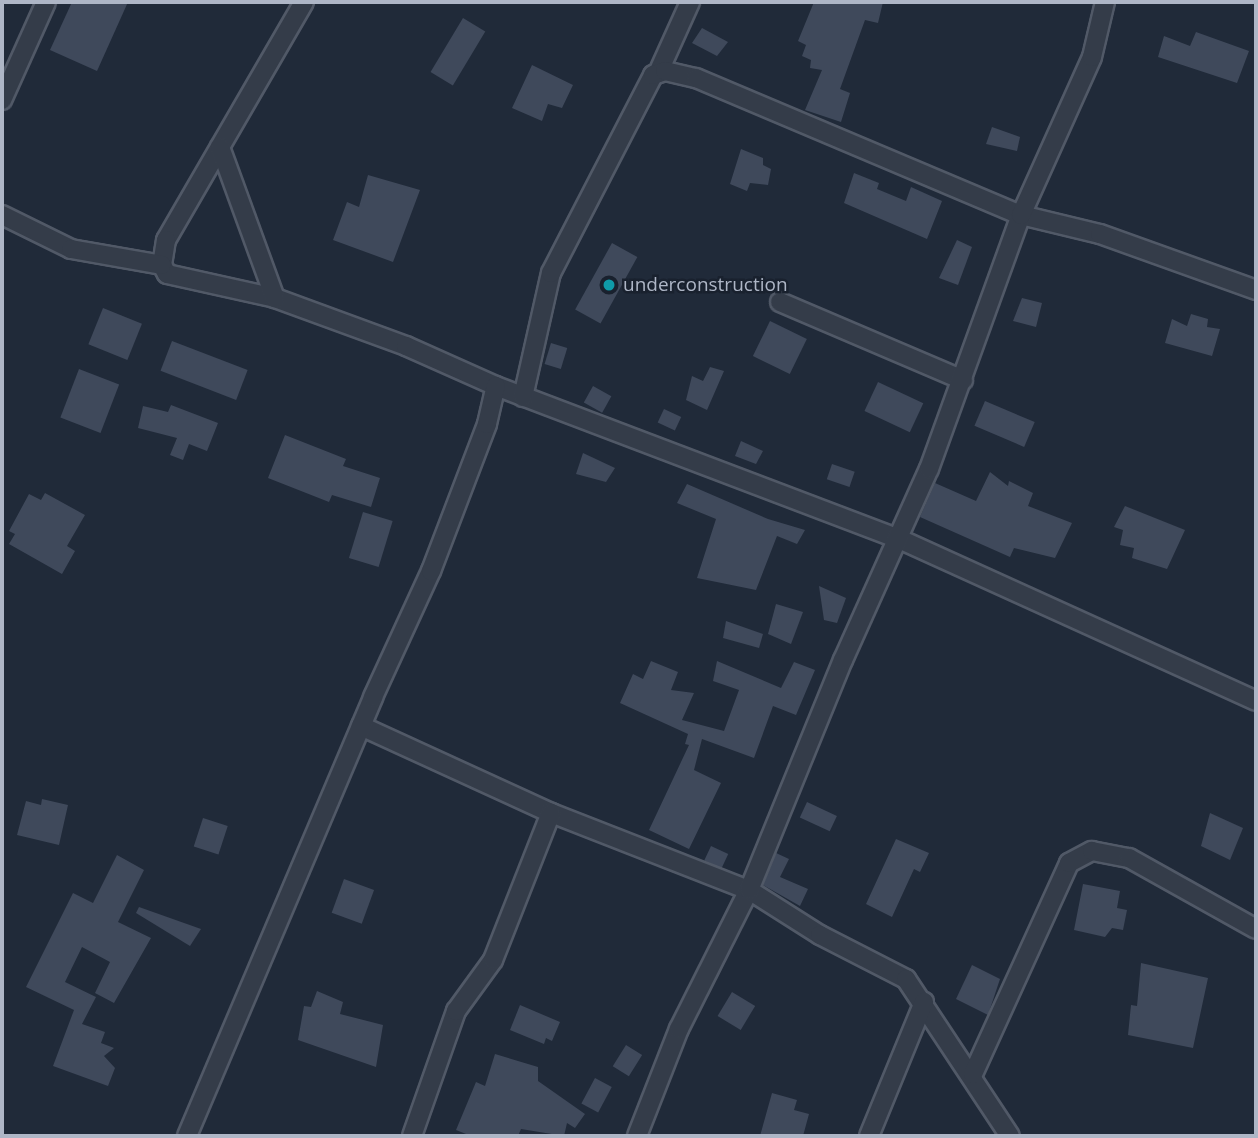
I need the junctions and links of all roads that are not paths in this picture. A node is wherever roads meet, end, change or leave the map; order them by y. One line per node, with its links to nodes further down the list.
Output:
1 (46, 2): 6 (street)
2 (304, 2): 7 (street)
3 (690, 2): 5 (street)
4 (1105, 2): 9 (street)
5 (658, 73): 9 (street); 16 (street)
6 (2, 100)
7 (220, 147): 10 (street); 12 (street)
8 (2, 215): 10 (street)
9 (1021, 215): 11 (street); 14 (street)
10 (162, 265): 12 (street)
11 (1256, 290)
12 (275, 298): 15 (street)
13 (780, 302): 14 (street)
14 (963, 380): 17 (street)
15 (496, 386): 16 (street); 19 (street)
16 (523, 397): 17 (street)
17 (897, 538): 18 (street); 21 (street)
18 (1256, 701)
19 (361, 726): 20 (street); 25 (street)
20 (551, 813): 21 (street); 26 (street)
21 (749, 890): 23 (street); 27 (street)
22 (1256, 929): 24 (street)
23 (924, 1002): 24 (street); 28 (street)
24 (973, 1074): 29 (street)
25 (187, 1136)
26 (412, 1136)
27 (637, 1136)
28 (869, 1136)
29 (1010, 1136)

